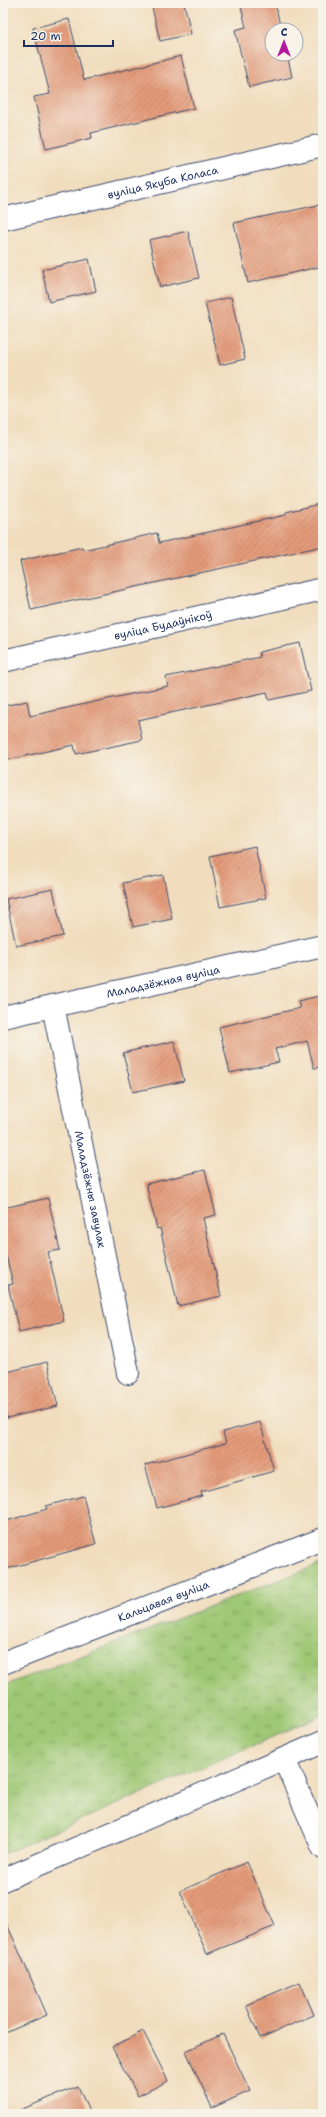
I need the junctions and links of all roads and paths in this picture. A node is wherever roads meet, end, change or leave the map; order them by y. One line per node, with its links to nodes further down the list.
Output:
1 (323, 145): 2 (street, вуліца Якуба Коласа)
2 (3, 219)
3 (323, 590): 4 (street, вуліца Будаўнікоў)
4 (3, 661)
5 (323, 946): 6 (street, Маладзёжная вуліца)
6 (53, 1006): 7 (street, Маладзёжная вуліца); 8 (street, Маладзёжны завулак)
7 (3, 1017)
8 (128, 1373)
9 (323, 1539): 10 (street, Кальцавая вуліца)
10 (3, 1663)
11 (323, 1742): 12 (street)
12 (284, 1759): 13 (street); 14 (street)
13 (323, 1848)
14 (3, 1880)

